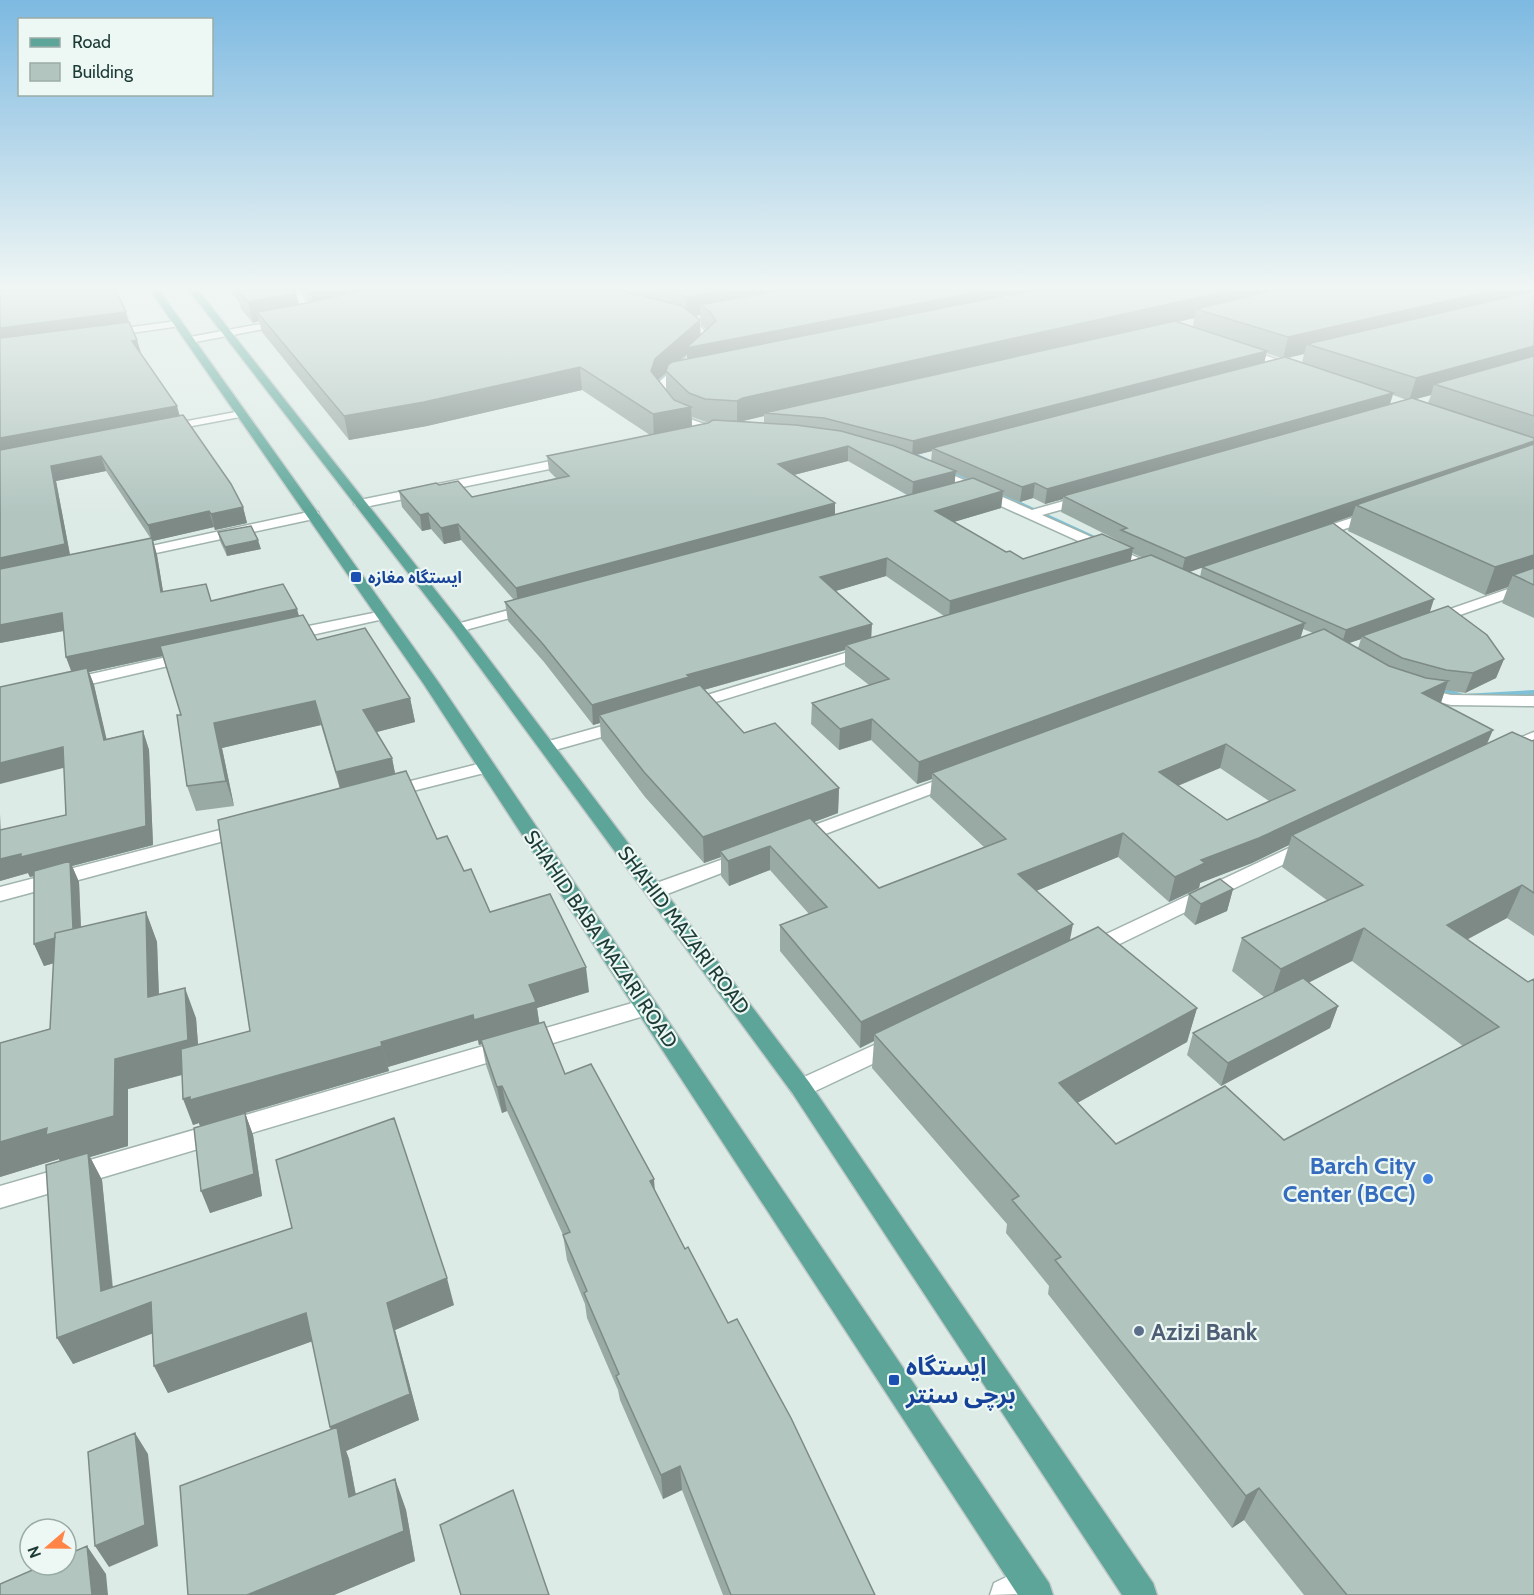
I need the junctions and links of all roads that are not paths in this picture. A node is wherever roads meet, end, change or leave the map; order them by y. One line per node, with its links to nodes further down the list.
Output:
1 (206, 364): 10 (main road, SHAHID BABA MAZARI ROAD)
2 (251, 364): 18 (main road, SHAHID MAZARI ROAD)
3 (685, 364): 9 (street)
4 (1283, 364): 6 (street)
5 (1286, 364): 7 (street)
6 (1264, 370)
7 (1305, 371)
8 (692, 375): 9 (street)
9 (669, 379): 12 (street)
10 (241, 414): 11 (street); 21 (main road, SHAHID BABA MAZARI ROAD)
11 (149, 431)
12 (687, 437)
13 (582, 459): 18 (street)
14 (918, 465): 15 (street)
15 (973, 488): 16 (street); 20 (street)
16 (950, 494)
17 (1101, 495): 20 (street)
18 (360, 504): 31 (main road, SHAHID MAZARI ROAD)
19 (1390, 510): 22 (street)
20 (1032, 514): 24 (street)
21 (313, 515): 23 (street); 29 (main road, SHAHID BABA MAZARI ROAD)
22 (1301, 540)
23 (116, 557)
24 (1148, 567): 25 (street); 26 (street)
25 (1125, 574)
26 (1169, 577)
27 (1534, 584): 30 (street)
28 (549, 603): 31 (street)
29 (383, 615): 32 (street); 43 (main road, SHAHID BABA MAZARI ROAD)
30 (1416, 626)
31 (458, 628): 41 (main road, SHAHID MAZARI ROAD)
32 (272, 639)
33 (888, 645): 38 (street)
34 (205, 654): 35 (street)
35 (57, 687)
36 (1410, 691): 37 (street)
37 (1534, 701)
38 (672, 710)
39 (638, 720): 41 (street)
40 (1534, 737): 42 (street)
41 (548, 747): 50 (main road, SHAHID MAZARI ROAD)
42 (1491, 758)
43 (486, 767): 45 (street); 53 (main road, SHAHID BABA MAZARI ROAD)
44 (969, 774): 48 (street)
45 (370, 797)
46 (266, 824): 51 (street)
47 (1329, 835): 52 (street)
48 (778, 845)
49 (756, 854): 50 (street)
50 (655, 891): 55 (main road, SHAHID MAZARI ROAD)
51 (0, 894)
52 (1071, 959)
53 (646, 1007): 56 (street); 57 (main road, SHAHID BABA MAZARI ROAD)
54 (909, 1036): 55 (street)
55 (801, 1088): 58 (main road, SHAHID MAZARI ROAD)
56 (0, 1197)
57 (1024, 1591)
58 (1141, 1595)

